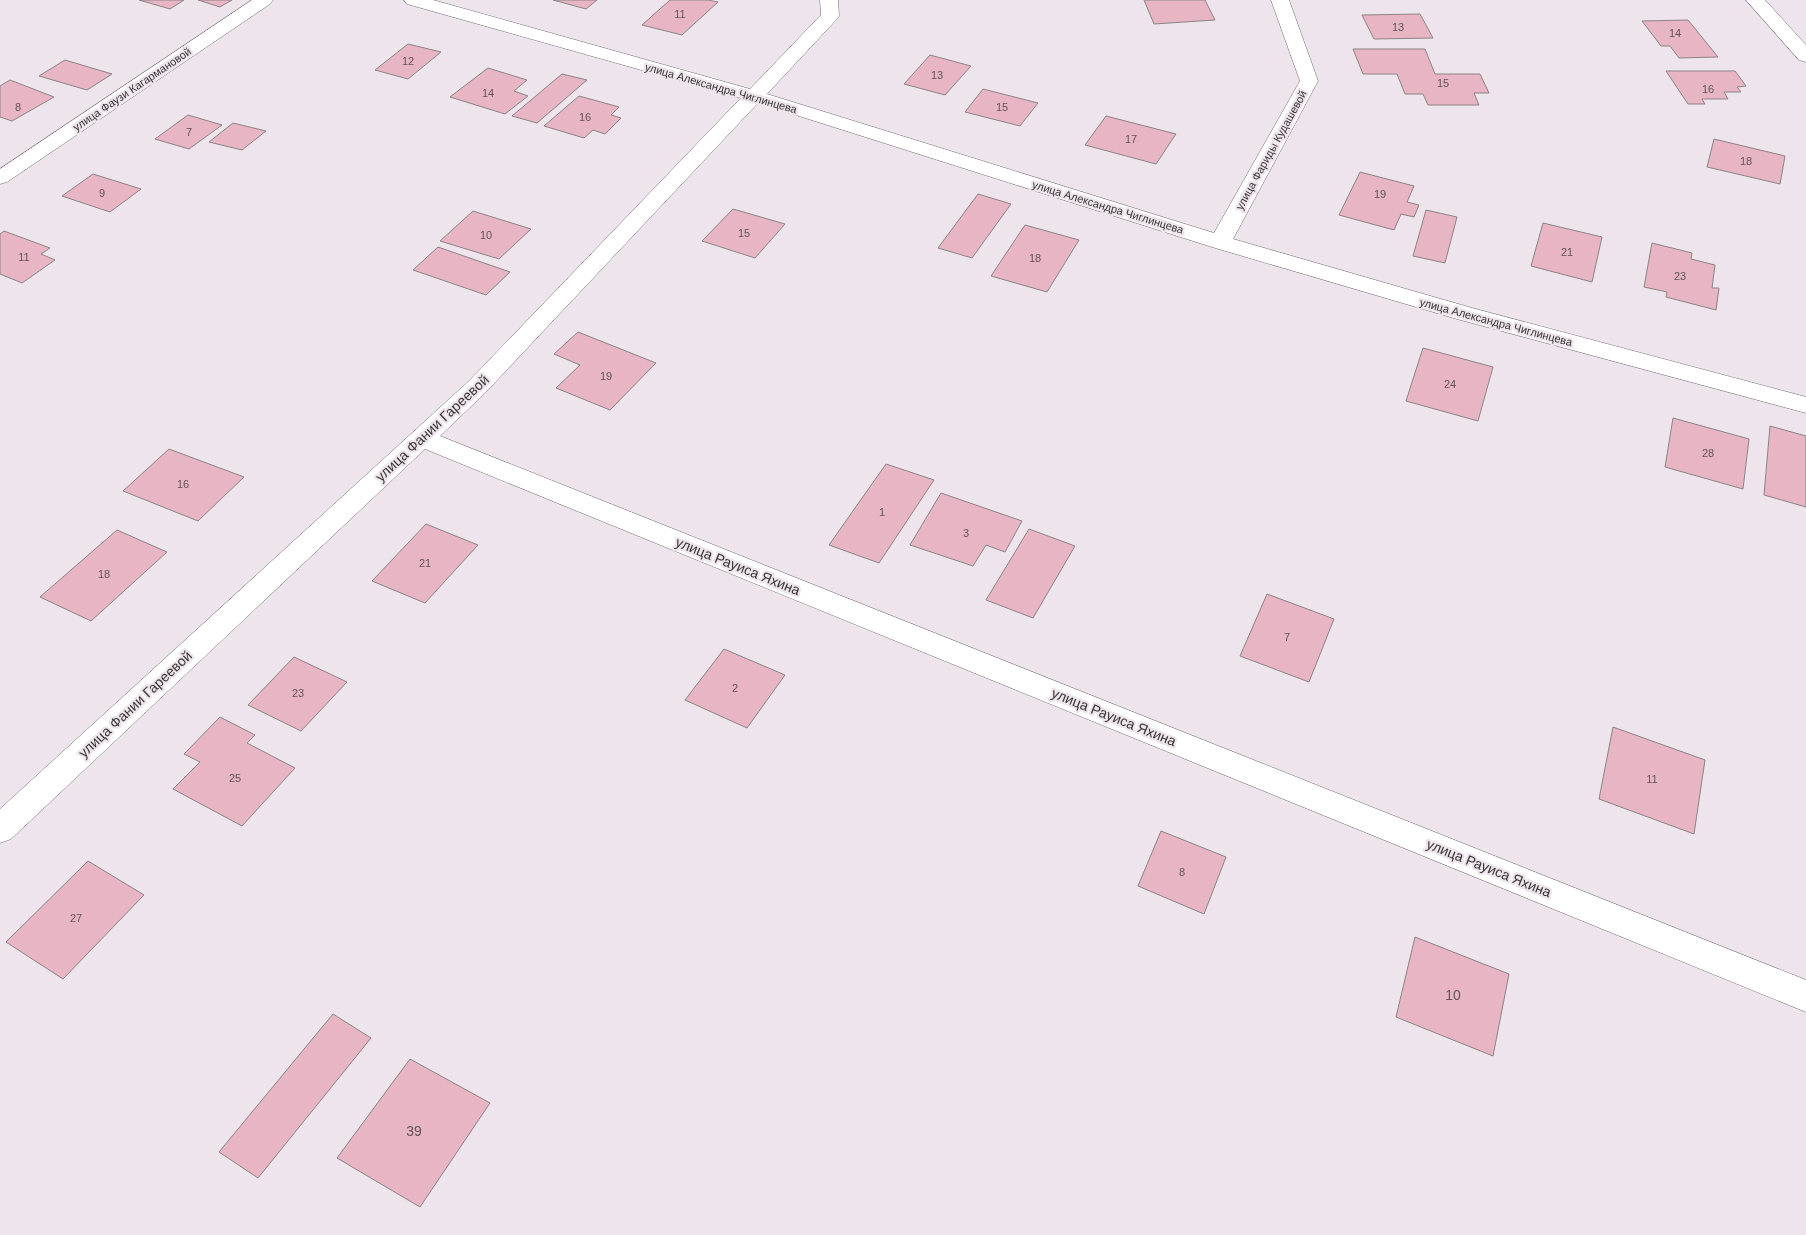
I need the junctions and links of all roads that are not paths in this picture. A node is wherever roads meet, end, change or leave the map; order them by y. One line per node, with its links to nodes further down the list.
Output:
1 (264, 0): 8 (street, улица Фаузи Кагармановой)
2 (413, 0): 7 (street, улица Александра Чиглинцева)
3 (829, 0): 7 (street, улица Фании Гареевой)
4 (1280, 0): 9 (street, улица Фариды Кудашевой)
5 (1756, 0): 6 (street)
6 (1806, 56)
7 (755, 96): 9 (street, улица Александра Чиглинцева); 11 (street, улица Фании Гареевой)
8 (0, 178)
9 (1220, 242): 10 (street, улица Александра Чиглинцева)
10 (1806, 405)
11 (421, 438): 12 (street, улица Фании Гареевой); 13 (street, улица Рауиса Яхина)
12 (0, 829)
13 (1806, 996)

